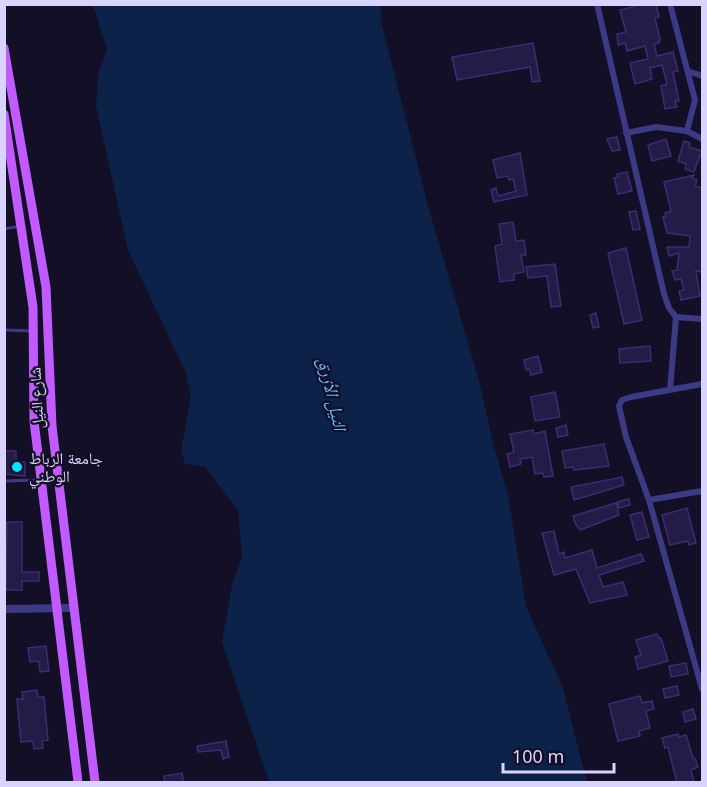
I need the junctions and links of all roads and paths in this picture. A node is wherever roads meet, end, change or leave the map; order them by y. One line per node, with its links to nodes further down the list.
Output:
1 (597, 4): 8 (street)
2 (670, 4): 4 (street)
3 (4, 48): 22 (main road, شارع النيل)
4 (688, 71): 5 (street); 7 (street)
5 (702, 76)
6 (4, 114): 10 (main road, شارع النيل)
7 (687, 131): 8 (street); 9 (street)
8 (626, 133): 12 (street)
9 (702, 139)
10 (23, 225): 11 (lane); 15 (main road, شارع النيل)
11 (4, 229)
12 (676, 317): 13 (street); 17 (street)
13 (702, 320)
14 (4, 330): 15 (lane)
15 (34, 331): 18 (main road, شارع النيل)
16 (702, 384): 17 (street)
17 (670, 390): 21 (street)
18 (41, 480): 19 (lane); 24 (main road, شارع النيل)
19 (4, 481)
20 (702, 491): 21 (street)
21 (649, 501): 25 (street)
22 (73, 608): 24 (street); 28 (main road, شارع النيل)
23 (4, 609): 24 (street)
24 (57, 609): 27 (main road, شارع النيل)
25 (701, 676): 26 (street)
26 (702, 689)
27 (78, 783)
28 (95, 783)

